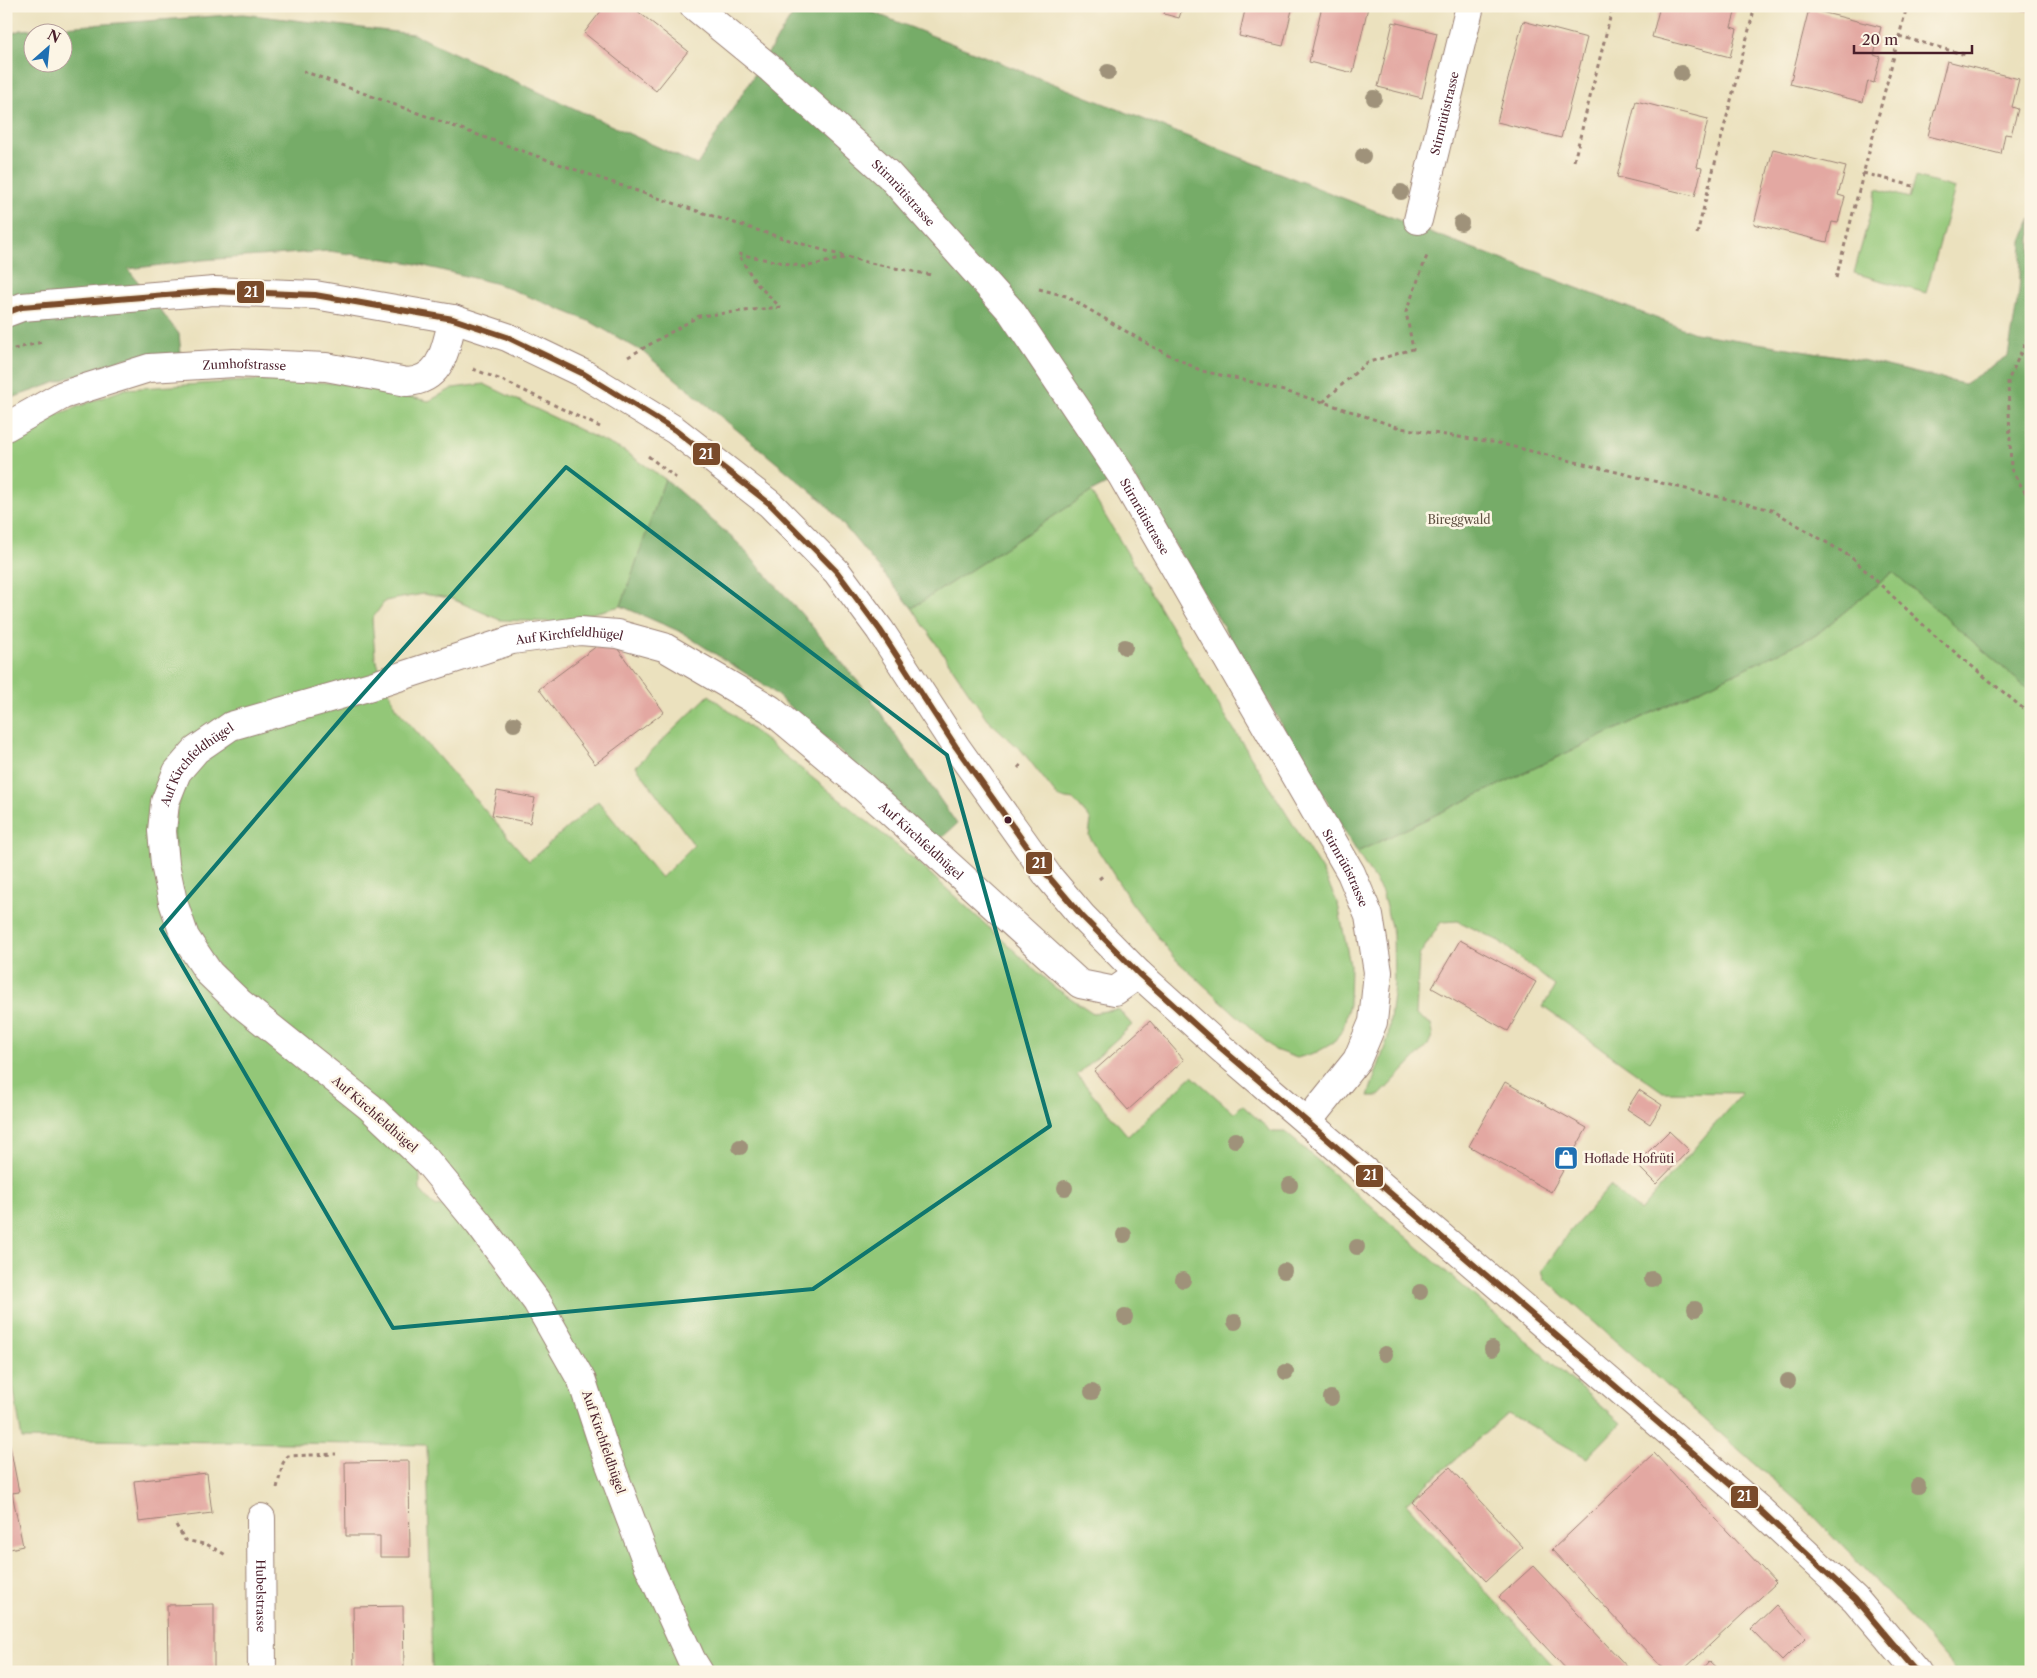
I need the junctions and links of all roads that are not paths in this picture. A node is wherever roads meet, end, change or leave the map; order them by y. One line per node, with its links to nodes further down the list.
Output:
1 (694, 6): 8 (street, Stirnrütistrasse)
2 (1470, 6): 3 (street, Stirnrütistrasse)
3 (1418, 220)
4 (6, 313): 5 (street)
5 (453, 319): 6 (street, Zumhofstrasse); 7 (street)
6 (6, 427)
7 (1139, 974): 8 (street); 11 (street, Auf Kirchfeldhügel)
8 (1308, 1121): 12 (street)
9 (261, 1518): 10 (street, Hubelstrasse)
10 (262, 1672)
11 (699, 1672)
12 (1917, 1672)

